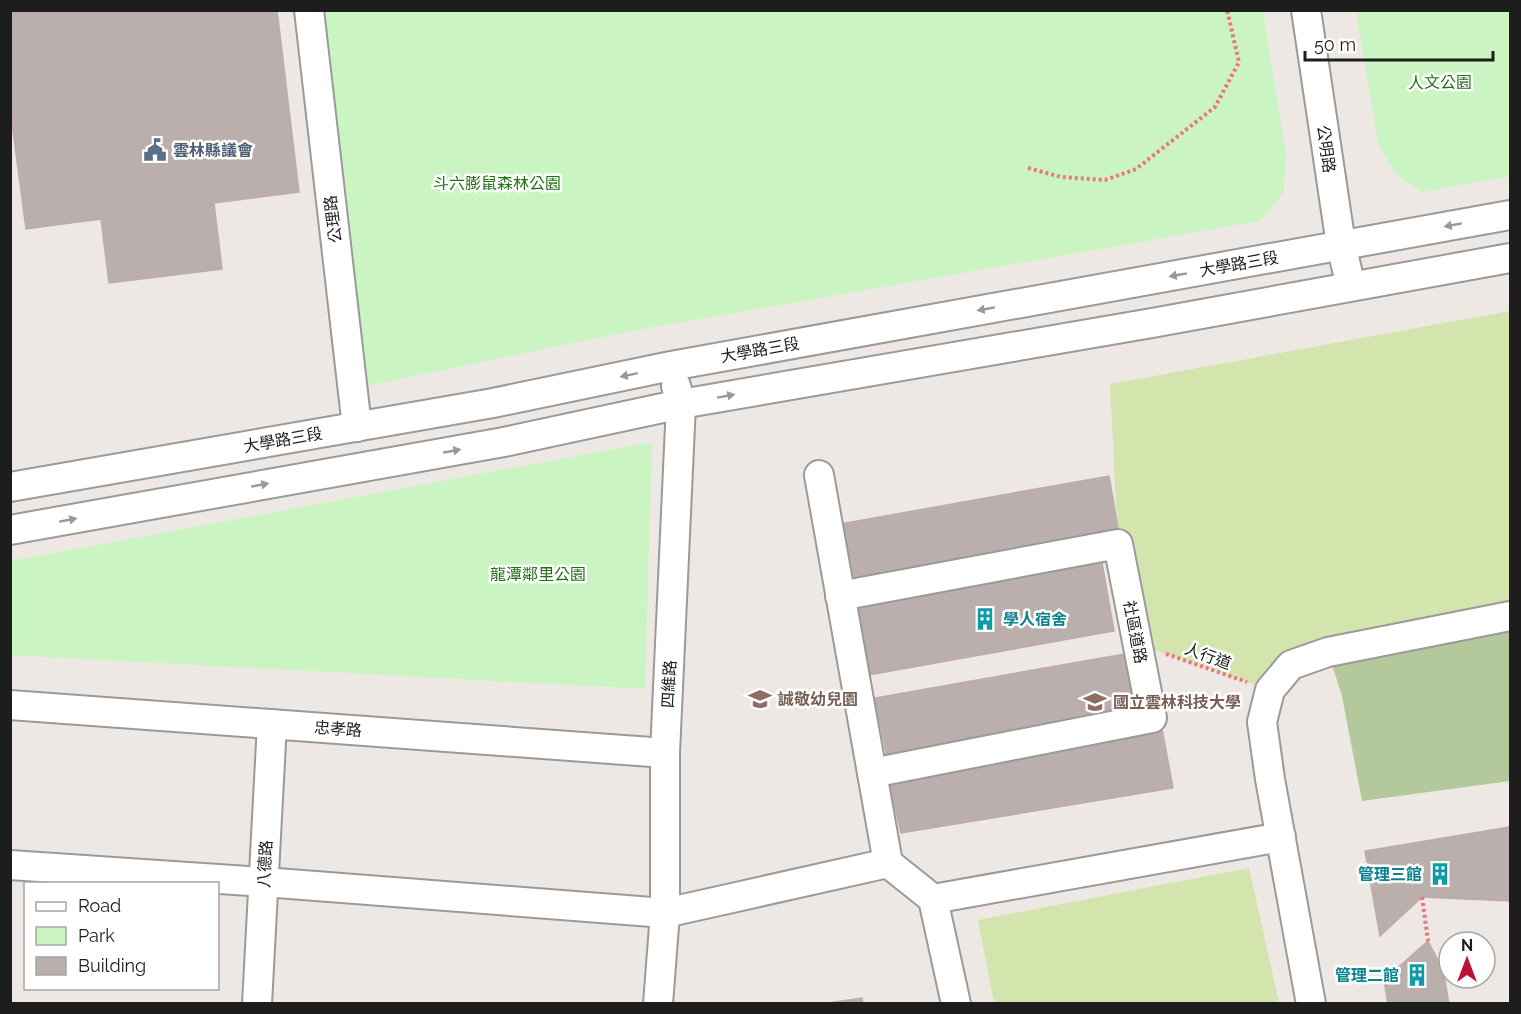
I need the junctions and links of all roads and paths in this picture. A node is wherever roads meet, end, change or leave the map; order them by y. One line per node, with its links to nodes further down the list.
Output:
1 (309, 10): 11 (street, 公理路)
2 (1227, 10): 4 (path)
3 (1306, 10): 6 (street, 公明路)
4 (1028, 168)
5 (1510, 215): 6 (street, 大學路三段, one-way to 6)
6 (1341, 245): 8 (street, 公明路); 9 (street, 大學路三段, one-way to 9)
7 (1510, 258): 8 (street)
8 (1351, 286): 10 (street, one-way to 8)
9 (671, 366): 10 (street, 四維路); 11 (street, 大學路三段, one-way to 11)
10 (681, 404): 14 (street, one-way to 10); 21 (street, 四維路)
11 (357, 427): 13 (street, 大學路三段)
12 (819, 475): 15 (street)
13 (10, 487)
14 (10, 530)
15 (840, 596): 17 (street, 社區道路); 22 (street)
16 (1510, 616): 18 (street)
17 (1137, 644): 18 (path, 人行道); 22 (street, 社區道路)
18 (1270, 690): 23 (street)
19 (10, 705): 20 (street, 忠孝路)
20 (272, 724): 21 (street, 忠孝路); 26 (street, 八德路)
21 (665, 753): 29 (street, 四維路)
22 (872, 773): 24 (street)
23 (1281, 837): 28 (street); 34 (street)
24 (888, 863): 28 (street); 29 (street)
25 (10, 865): 26 (street)
26 (264, 882): 29 (street); 31 (street, 八德路)
27 (1422, 897): 30 (path)
28 (933, 900): 33 (street)
29 (665, 913): 32 (street, 四維路)
30 (1428, 940)
31 (257, 1004)
32 (657, 1004)
33 (956, 1004)
34 (1311, 1004)

